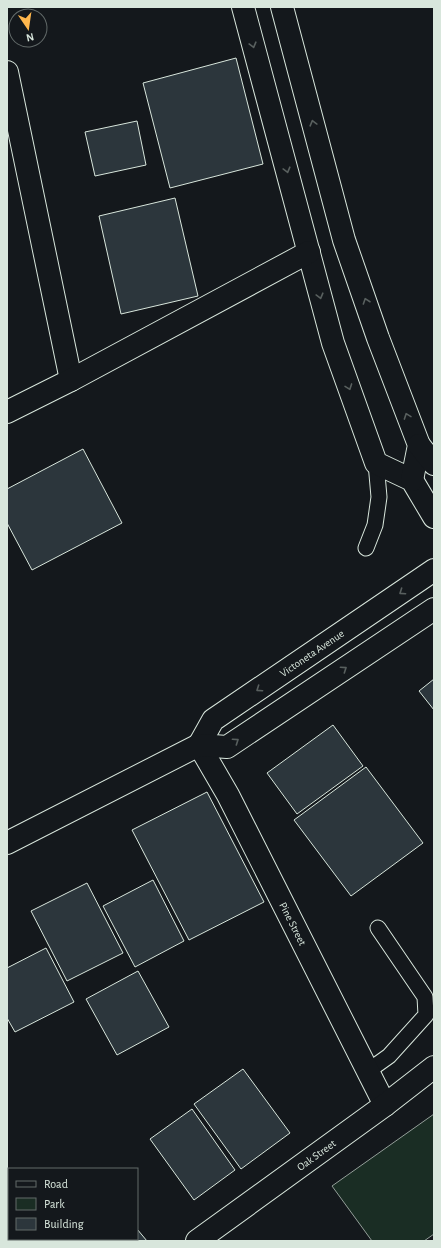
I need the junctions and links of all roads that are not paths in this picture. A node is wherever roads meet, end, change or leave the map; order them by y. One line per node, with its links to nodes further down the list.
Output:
1 (243, 7): 4 (street, one-way to 4)
2 (282, 7): 7 (street, one-way to 2)
3 (7, 72): 5 (street)
4 (309, 252): 5 (street); 8 (street, one-way to 8)
5 (71, 380): 6 (street)
6 (7, 412)
7 (418, 446): 9 (street); 10 (street)
8 (376, 463): 10 (street); 12 (lane)
9 (434, 464)
10 (412, 480): 11 (street)
11 (434, 517)
12 (366, 548)
13 (434, 570): 15 (street, Victoneta Avenue, one-way to 15)
14 (434, 609): 15 (street, one-way to 14)
15 (199, 744): 16 (street); 19 (street, Pine Street)
16 (7, 843)
17 (378, 928): 19 (lane)
18 (434, 1067): 20 (street, Oak Street)
19 (368, 1071): 20 (street, Pine Street)
20 (385, 1105): 21 (street, Oak Street)
21 (197, 1241)

